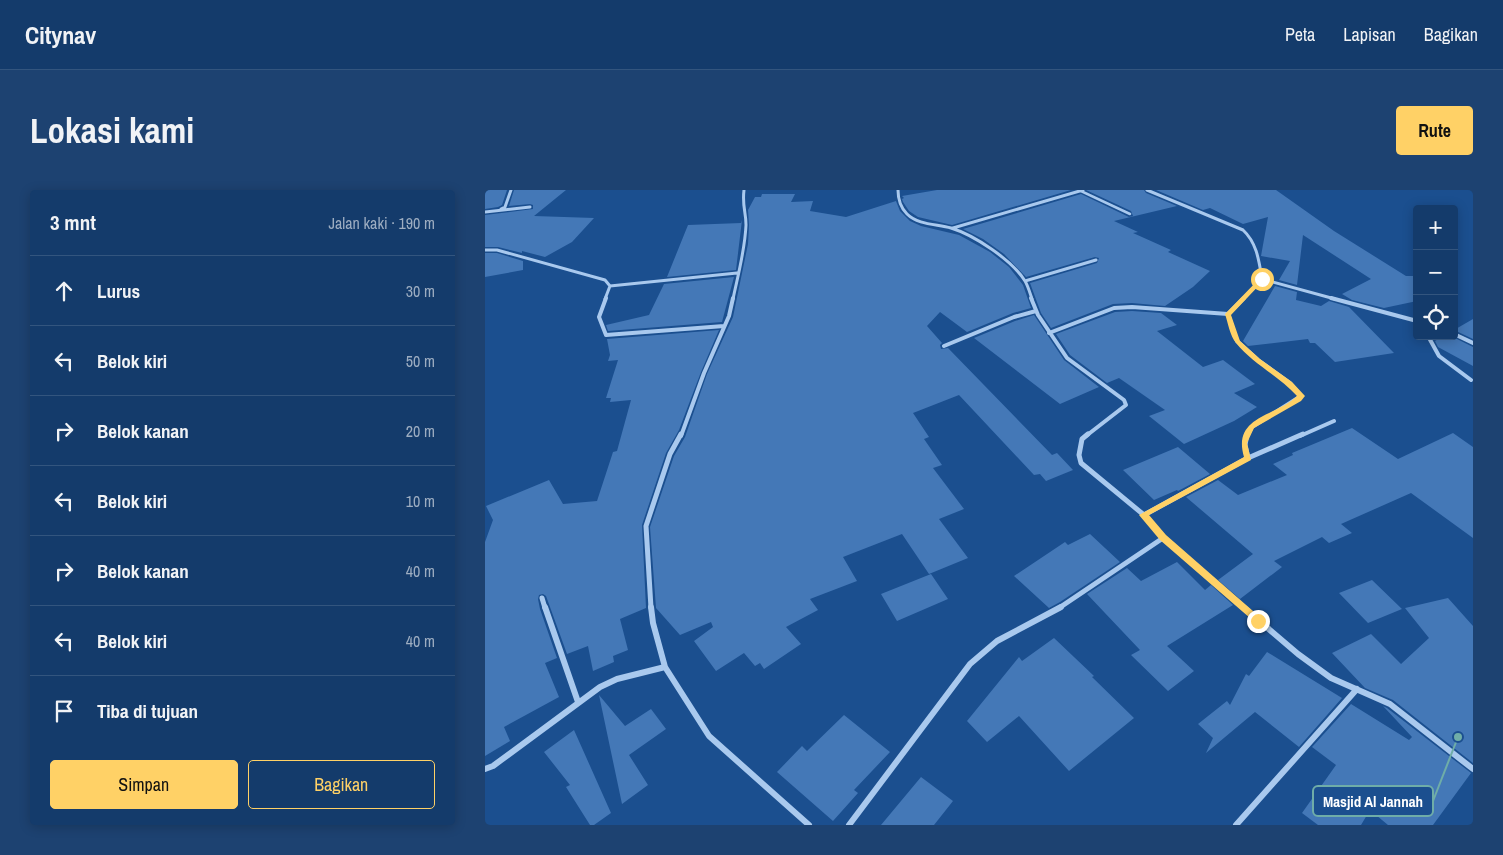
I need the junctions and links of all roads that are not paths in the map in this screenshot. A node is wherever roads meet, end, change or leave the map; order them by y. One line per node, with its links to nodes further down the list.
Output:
1 (511, 190): 7 (street)
2 (744, 190): 13 (street)
3 (898, 190): 10 (street)
4 (1081, 190): 9 (lane); 10 (street)
5 (1147, 190): 14 (street)
6 (530, 207): 7 (street)
7 (498, 210): 8 (street)
8 (485, 212)
9 (1130, 214)
10 (952, 228): 15 (street)
11 (485, 250): 16 (street)
12 (1097, 260): 15 (street)
13 (737, 273): 16 (street); 20 (street)
14 (1262, 279): 18 (street); 19 (street)
15 (1025, 281): 17 (street)
16 (610, 286): 20 (street)
17 (1036, 311): 21 (street); 25 (street)
18 (1228, 314): 21 (street); 28 (street)
19 (1413, 320)
20 (724, 326): 32 (street)
21 (1049, 333): 29 (street)
22 (1458, 336): 24 (street)
23 (1430, 340): 26 (street)
24 (1473, 343)
25 (944, 346)
26 (1471, 380)
27 (1334, 421): 28 (street)
28 (1248, 458): 29 (street)
29 (1143, 515): 30 (street)
30 (1163, 538): 33 (street); 38 (street)
31 (542, 598): 34 (street)
32 (665, 667): 34 (street); 37 (street)
33 (1357, 689): 36 (street); 39 (street)
34 (578, 702): 35 (street)
35 (485, 769)
36 (1473, 769)
37 (809, 825)
38 (849, 825)
39 (1236, 825)

